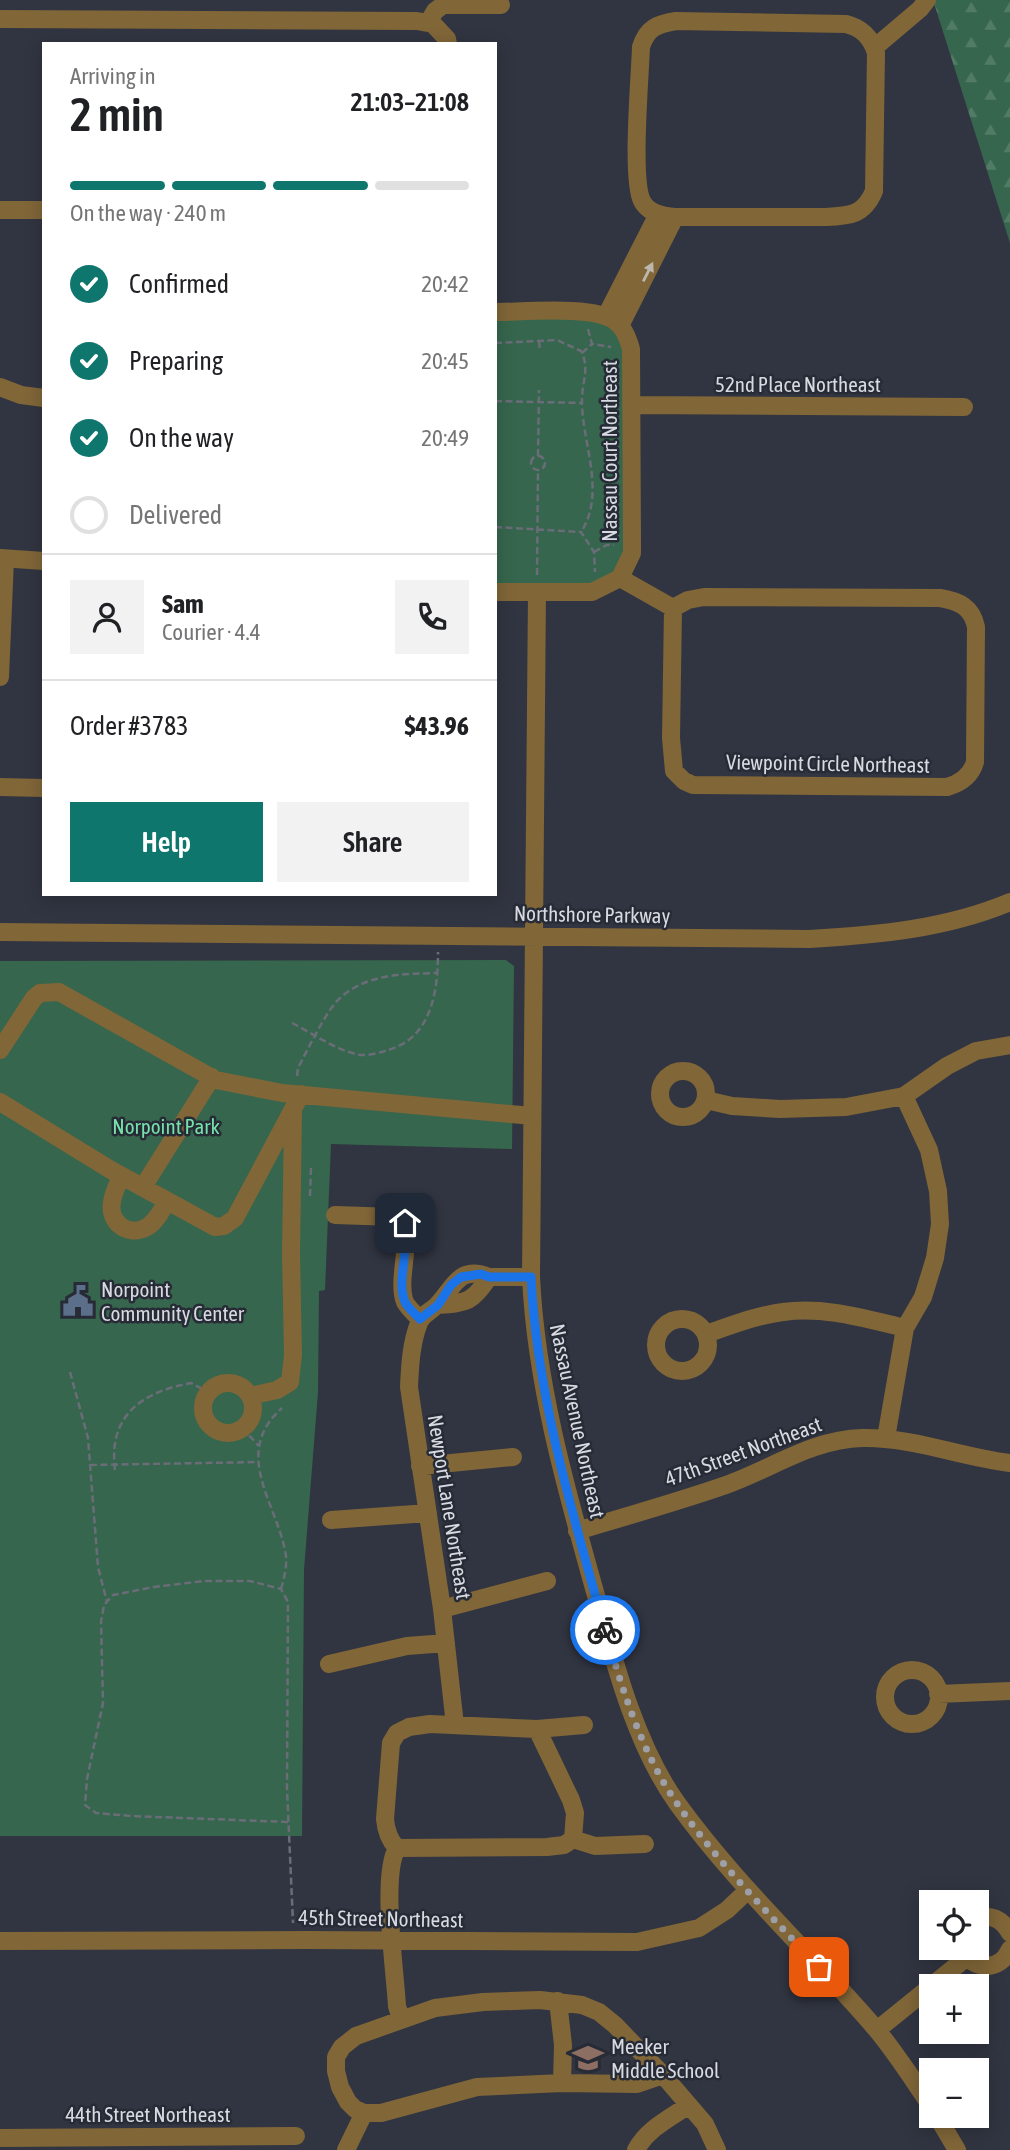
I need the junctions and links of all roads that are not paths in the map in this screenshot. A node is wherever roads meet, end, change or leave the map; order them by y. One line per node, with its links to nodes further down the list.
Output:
1 (927, 0): 6 (street)
2 (501, 5): 4 (street)
3 (0, 19): 4 (street)
4 (428, 23): 5 (street)
5 (447, 42)
6 (874, 48): 9 (street); 9 (street)
7 (0, 210): 8 (street)
8 (42, 210)
9 (666, 215): 11 (street)
10 (497, 312): 11 (street)
11 (605, 318): 14 (street, Nassau Court Northeast)
12 (0, 387): 13 (street)
13 (42, 398)
14 (631, 405): 15 (street, 52nd Place Northeast); 18 (street, Nassau Court Northeast)
15 (964, 407)
16 (3, 558): 17 (street); 22 (street)
17 (42, 561)
18 (620, 578): 20 (street); 21 (street)
19 (497, 592): 20 (street)
20 (537, 592): 27 (street, Nassau Avenue Northeast)
21 (673, 608): 21 (street, Viewpoint Circle Northeast)
22 (0, 677)
23 (0, 787): 24 (street)
24 (42, 788)
25 (1010, 902): 27 (street, Northshore Parkway)
26 (0, 932): 27 (street, Northshore Parkway)
27 (535, 936): 35 (street, Nassau Avenue Northeast)
28 (1010, 1045): 31 (street)
29 (0, 1050): 30 (street)
30 (212, 1077): 34 (street); 37 (street)
31 (904, 1096): 32 (street); 42 (street)
32 (706, 1100)
33 (0, 1102): 36 (street)
34 (297, 1102): 35 (street); 38 (street); 44 (street)
35 (532, 1116): 40 (street, Nassau Avenue Northeast)
36 (121, 1175): 37 (street); 38 (street)
37 (143, 1187): 38 (street)
38 (167, 1201)
39 (335, 1215): 41 (street)
40 (531, 1277): 41 (street); 51 (street, Nassau Avenue Northeast)
41 (420, 1319): 48 (street, Newport Lane Northeast)
42 (905, 1328): 43 (street); 45 (street)
43 (706, 1334)
44 (250, 1396): 44 (street)
45 (886, 1438): 47 (street, 47th Street Northeast); 51 (street, 47th Street Northeast)
46 (513, 1457): 48 (street)
47 (1010, 1463)
48 (420, 1466): 49 (street, Newport Lane Northeast)
49 (428, 1513): 50 (street); 53 (street, Newport Lane Northeast)
50 (331, 1520)
51 (578, 1531): 64 (street, Nassau Avenue Northeast)
52 (547, 1581): 53 (street)
53 (442, 1609): 54 (street, Newport Lane Northeast)
54 (446, 1643): 55 (street); 59 (street, Newport Lane Northeast)
55 (328, 1664)
56 (1010, 1691): 57 (street)
57 (939, 1694)
58 (584, 1724): 60 (street)
59 (455, 1725): 60 (street); 63 (street)
60 (537, 1729): 61 (street)
61 (573, 1839): 62 (street); 63 (street)
62 (645, 1844)
63 (397, 1848): 68 (street)
64 (747, 1891): 68 (street, 45th Street Northeast); 74 (street, Nassau Avenue Northeast)
65 (989, 1917): 66 (street)
66 (1010, 1933)
67 (0, 1941): 68 (street, 45th Street Northeast)
68 (392, 1942): 73 (street)
69 (1010, 1949): 71 (street)
70 (956, 1960): 74 (street)
71 (972, 1960)
72 (558, 2001): 73 (street); 75 (street); 76 (street)
73 (401, 2019): 79 (street)
74 (877, 2030): 77 (street, Nassau Avenue Northeast)
75 (663, 2075): 76 (street); 78 (street)
76 (562, 2083): 79 (street)
77 (919, 2089)
78 (689, 2105): 84 (street); 85 (street)
79 (364, 2113): 83 (street)
80 (944, 2128): 86 (street)
81 (296, 2136): 82 (street, 44th Street Northeast)
82 (0, 2138)
83 (346, 2150)
84 (636, 2150)
85 (718, 2150)
86 (957, 2150)

